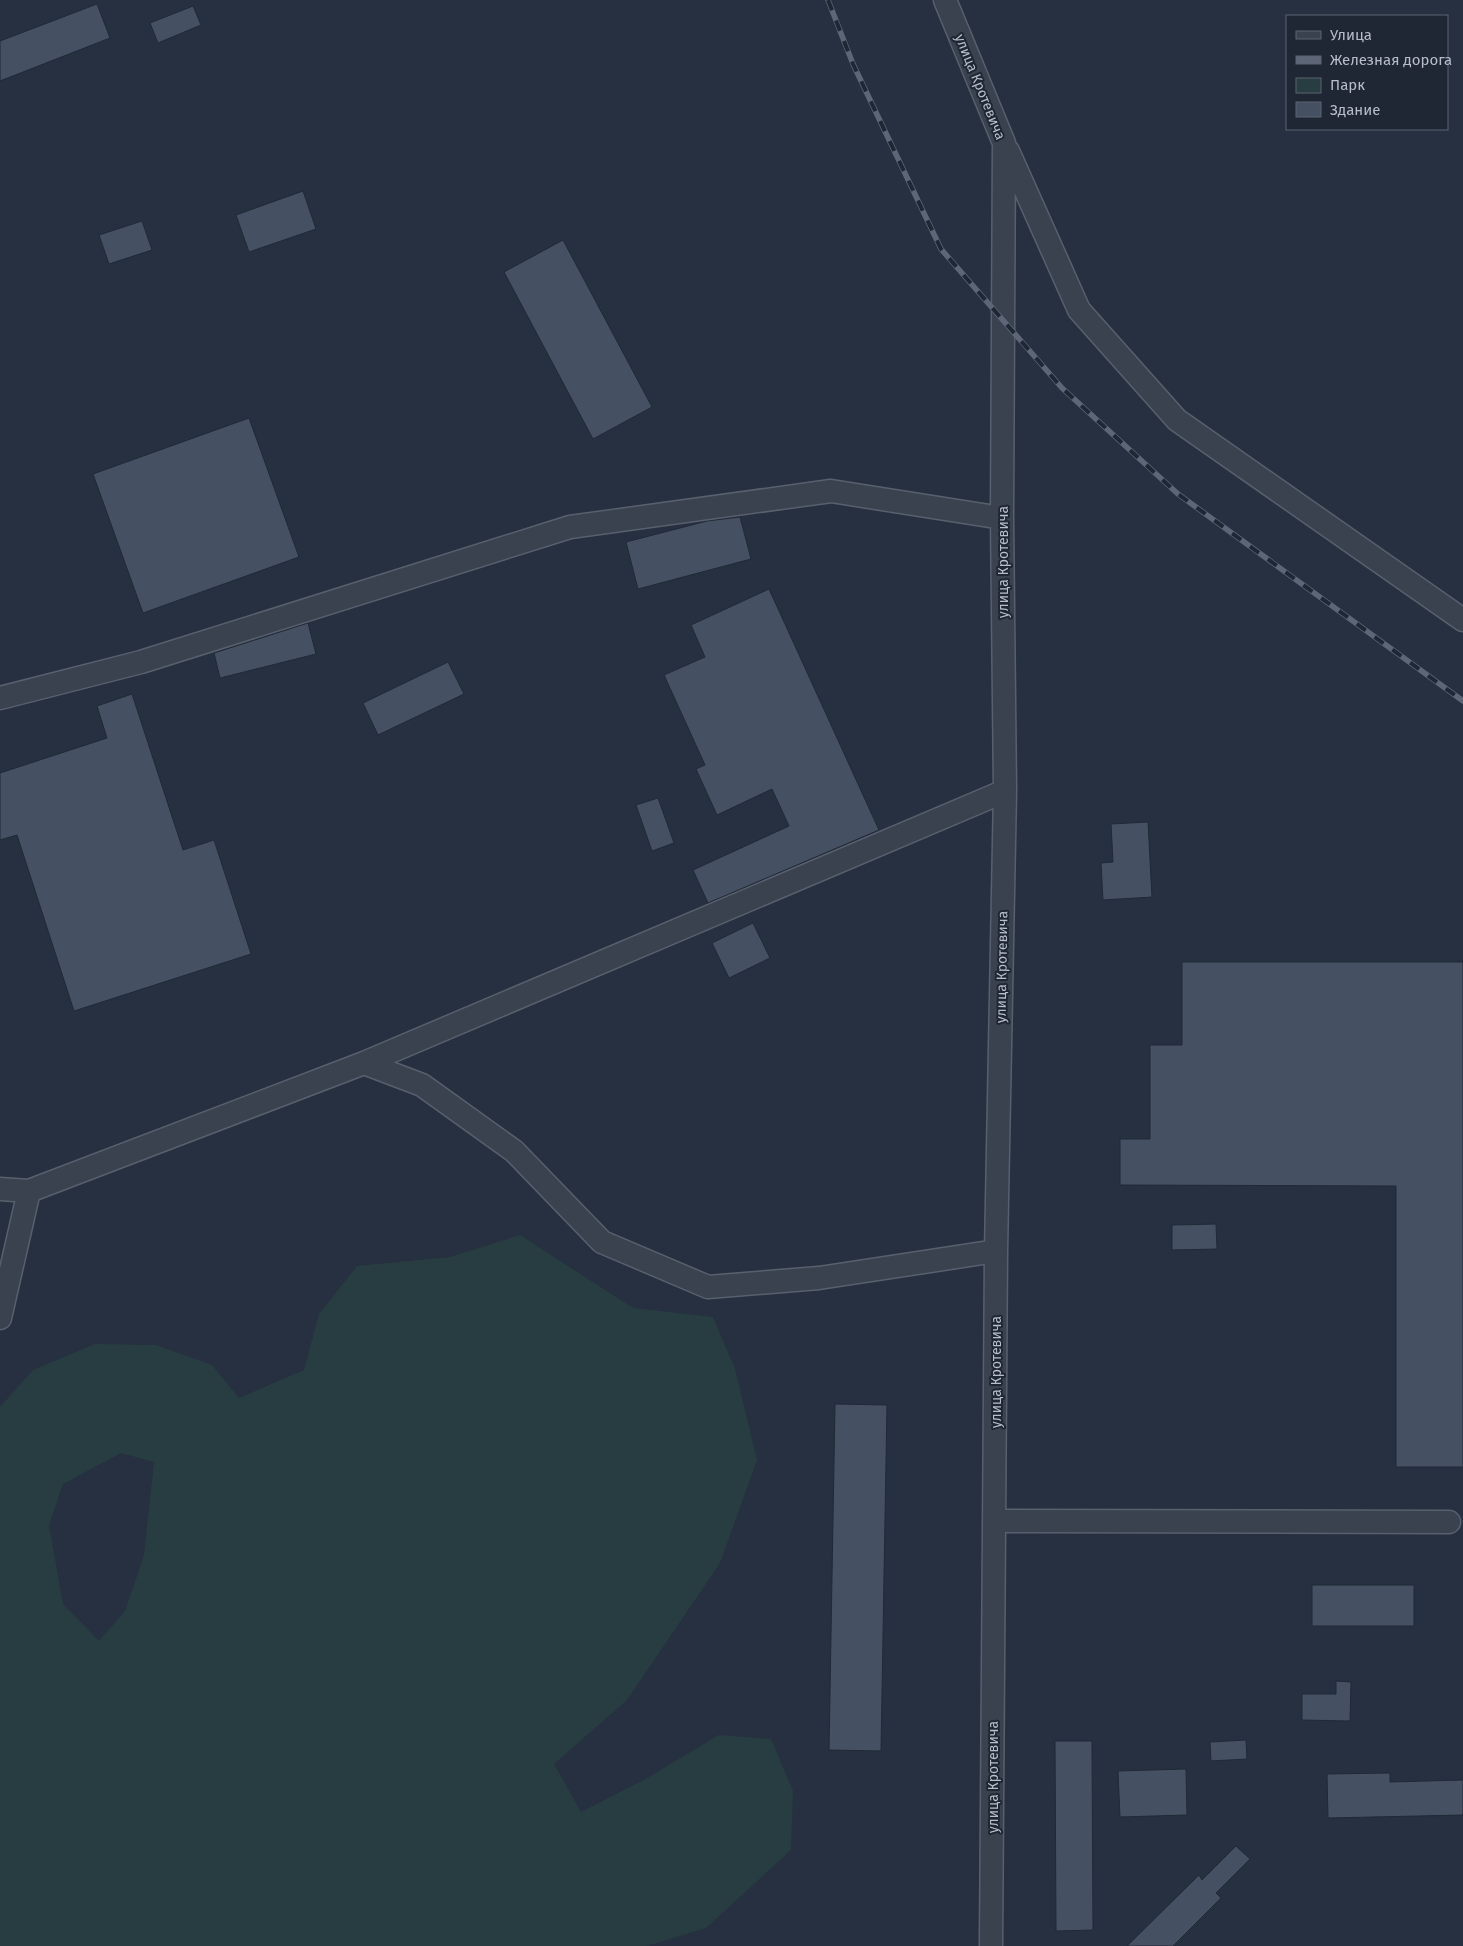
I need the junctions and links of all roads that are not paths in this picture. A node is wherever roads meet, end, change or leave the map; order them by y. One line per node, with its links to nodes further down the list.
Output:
1 (945, 0): 2 (street, улица Кротевича)
2 (1004, 143): 3 (street, улица Кротевича); 4 (street)
3 (1002, 518): 5 (street); 6 (street, улица Кротевича)
4 (1463, 620)
5 (0, 698)
6 (1005, 791): 7 (street); 10 (street, улица Кротевича)
7 (364, 1062): 9 (street); 10 (street)
8 (0, 1189): 9 (street)
9 (29, 1191): 11 (street)
10 (996, 1252): 12 (street, улица Кротевича)
11 (0, 1318)
12 (994, 1521): 13 (street); 14 (street, улица Кротевича)
13 (1449, 1522)
14 (991, 1946)

